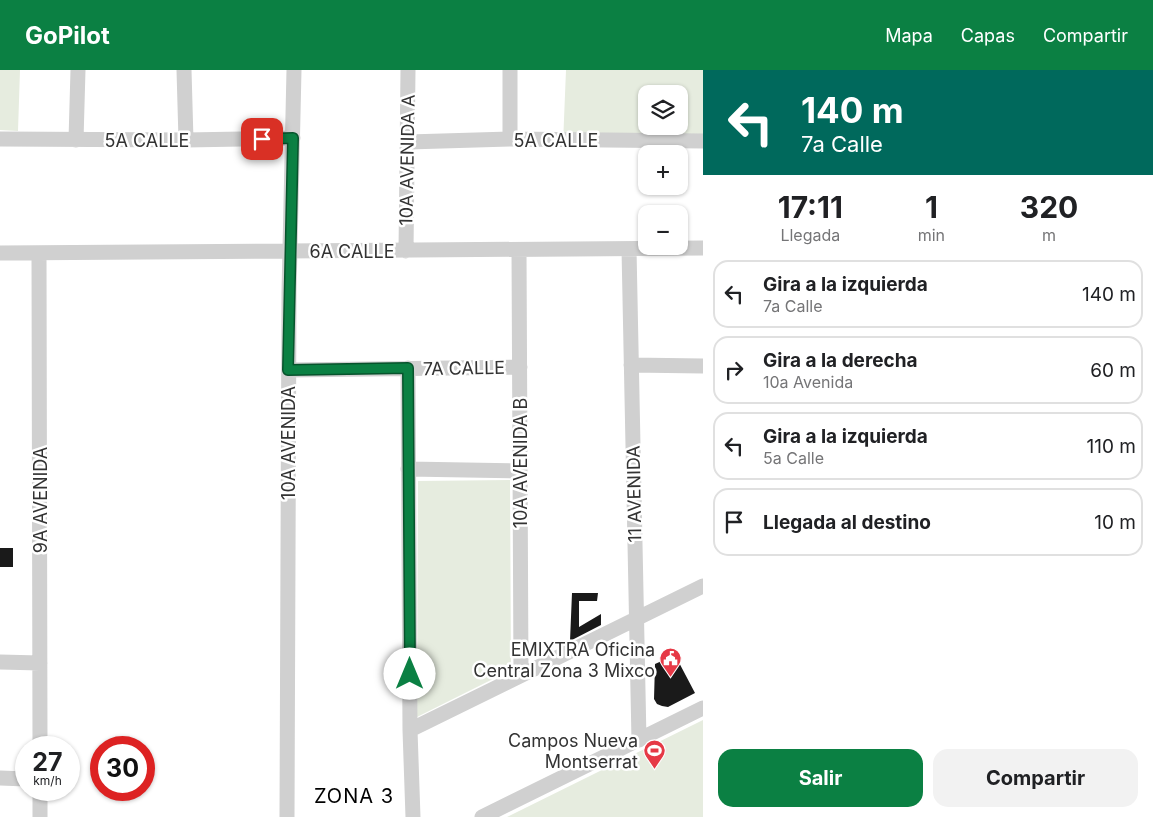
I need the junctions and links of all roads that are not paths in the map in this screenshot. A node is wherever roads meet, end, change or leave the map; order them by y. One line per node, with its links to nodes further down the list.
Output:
1 (78, 70): 8 (street)
2 (184, 70): 9 (street)
3 (294, 70): 6 (street, 10A AVENIDA)
4 (408, 70): 12 (street, 10A AVENIDA A)
5 (510, 70): 10 (street)
6 (293, 138): 9 (street, 5A CALLE); 16 (street, 10A AVENIDA)
7 (0, 139): 8 (street, 5A CALLE)
8 (76, 140): 9 (street, 5A CALLE)
9 (186, 140)
10 (510, 140): 11 (street, 5A CALLE); 12 (street, 5A CALLE)
11 (703, 141)
12 (408, 142): 17 (street, 10A AVENIDA A)
13 (703, 248): 14 (street, 6A CALLE)
14 (629, 249): 15 (street, 6A CALLE); 20 (street, 11 AVENIDA)
15 (519, 250): 17 (street, 6A CALLE); 22 (street, 10A AVENIDA B)
16 (290, 251): 17 (street, 6A CALLE); 18 (street, 6A CALLE); 24 (street, 10A AVENIDA)
17 (406, 251)
18 (39, 253): 19 (street, 6A CALLE); 30 (street, 9A AVENIDA)
19 (0, 254)
20 (631, 365): 21 (street); 28 (street, 11 AVENIDA)
21 (703, 366)
22 (520, 367): 23 (street, 7A CALLE); 26 (street, 10A AVENIDA B)
23 (408, 368): 24 (street, 7A CALLE); 25 (street)
24 (288, 370): 40 (street, 10A AVENIDA)
25 (408, 469): 26 (street); 33 (street)
26 (520, 472): 31 (street, 10A AVENIDA B)
27 (703, 586): 28 (street)
28 (636, 619): 31 (street); 35 (street, 11 AVENIDA)
29 (0, 662): 30 (street)
30 (40, 663): 34 (street, 9A AVENIDA)
31 (521, 675): 33 (street)
32 (703, 708): 35 (street)
33 (410, 730): 41 (street)
34 (40, 736)
35 (639, 740): 42 (street)
36 (0, 778): 37 (street)
37 (15, 779)
38 (40, 801): 39 (street)
39 (40, 817)
40 (287, 817)
41 (413, 817)
42 (482, 817)

